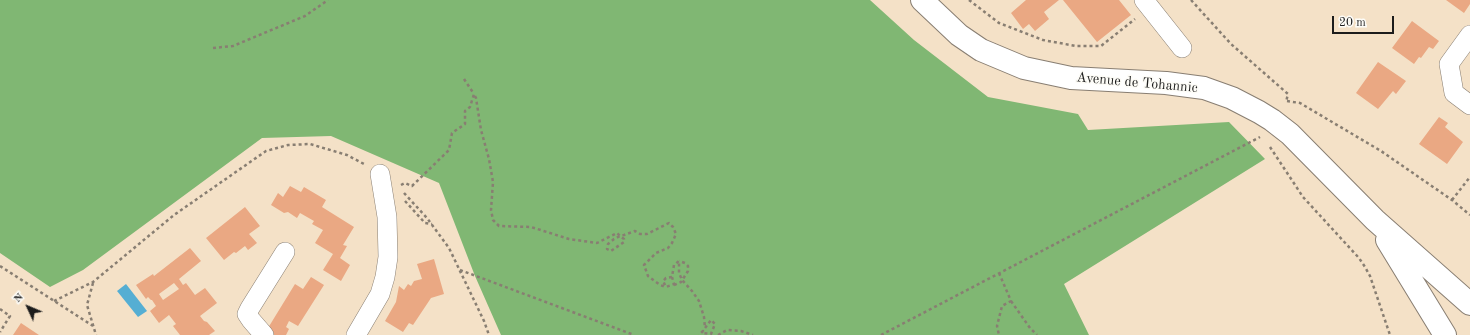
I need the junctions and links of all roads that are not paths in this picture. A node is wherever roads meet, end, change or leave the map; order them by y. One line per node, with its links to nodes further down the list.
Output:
1 (922, 0): 7 (street, Avenue de Tohannic)
2 (1147, 4): 4 (street)
3 (1470, 35): 5 (street)
4 (1182, 48)
5 (1470, 105)
6 (380, 174): 11 (street)
7 (1375, 220): 9 (street, Avenue de Tohannic); 12 (street, Avenue de Tohannic)
8 (285, 252): 10 (street)
9 (1470, 304)
10 (264, 335)
11 (356, 335)
12 (1445, 335)

